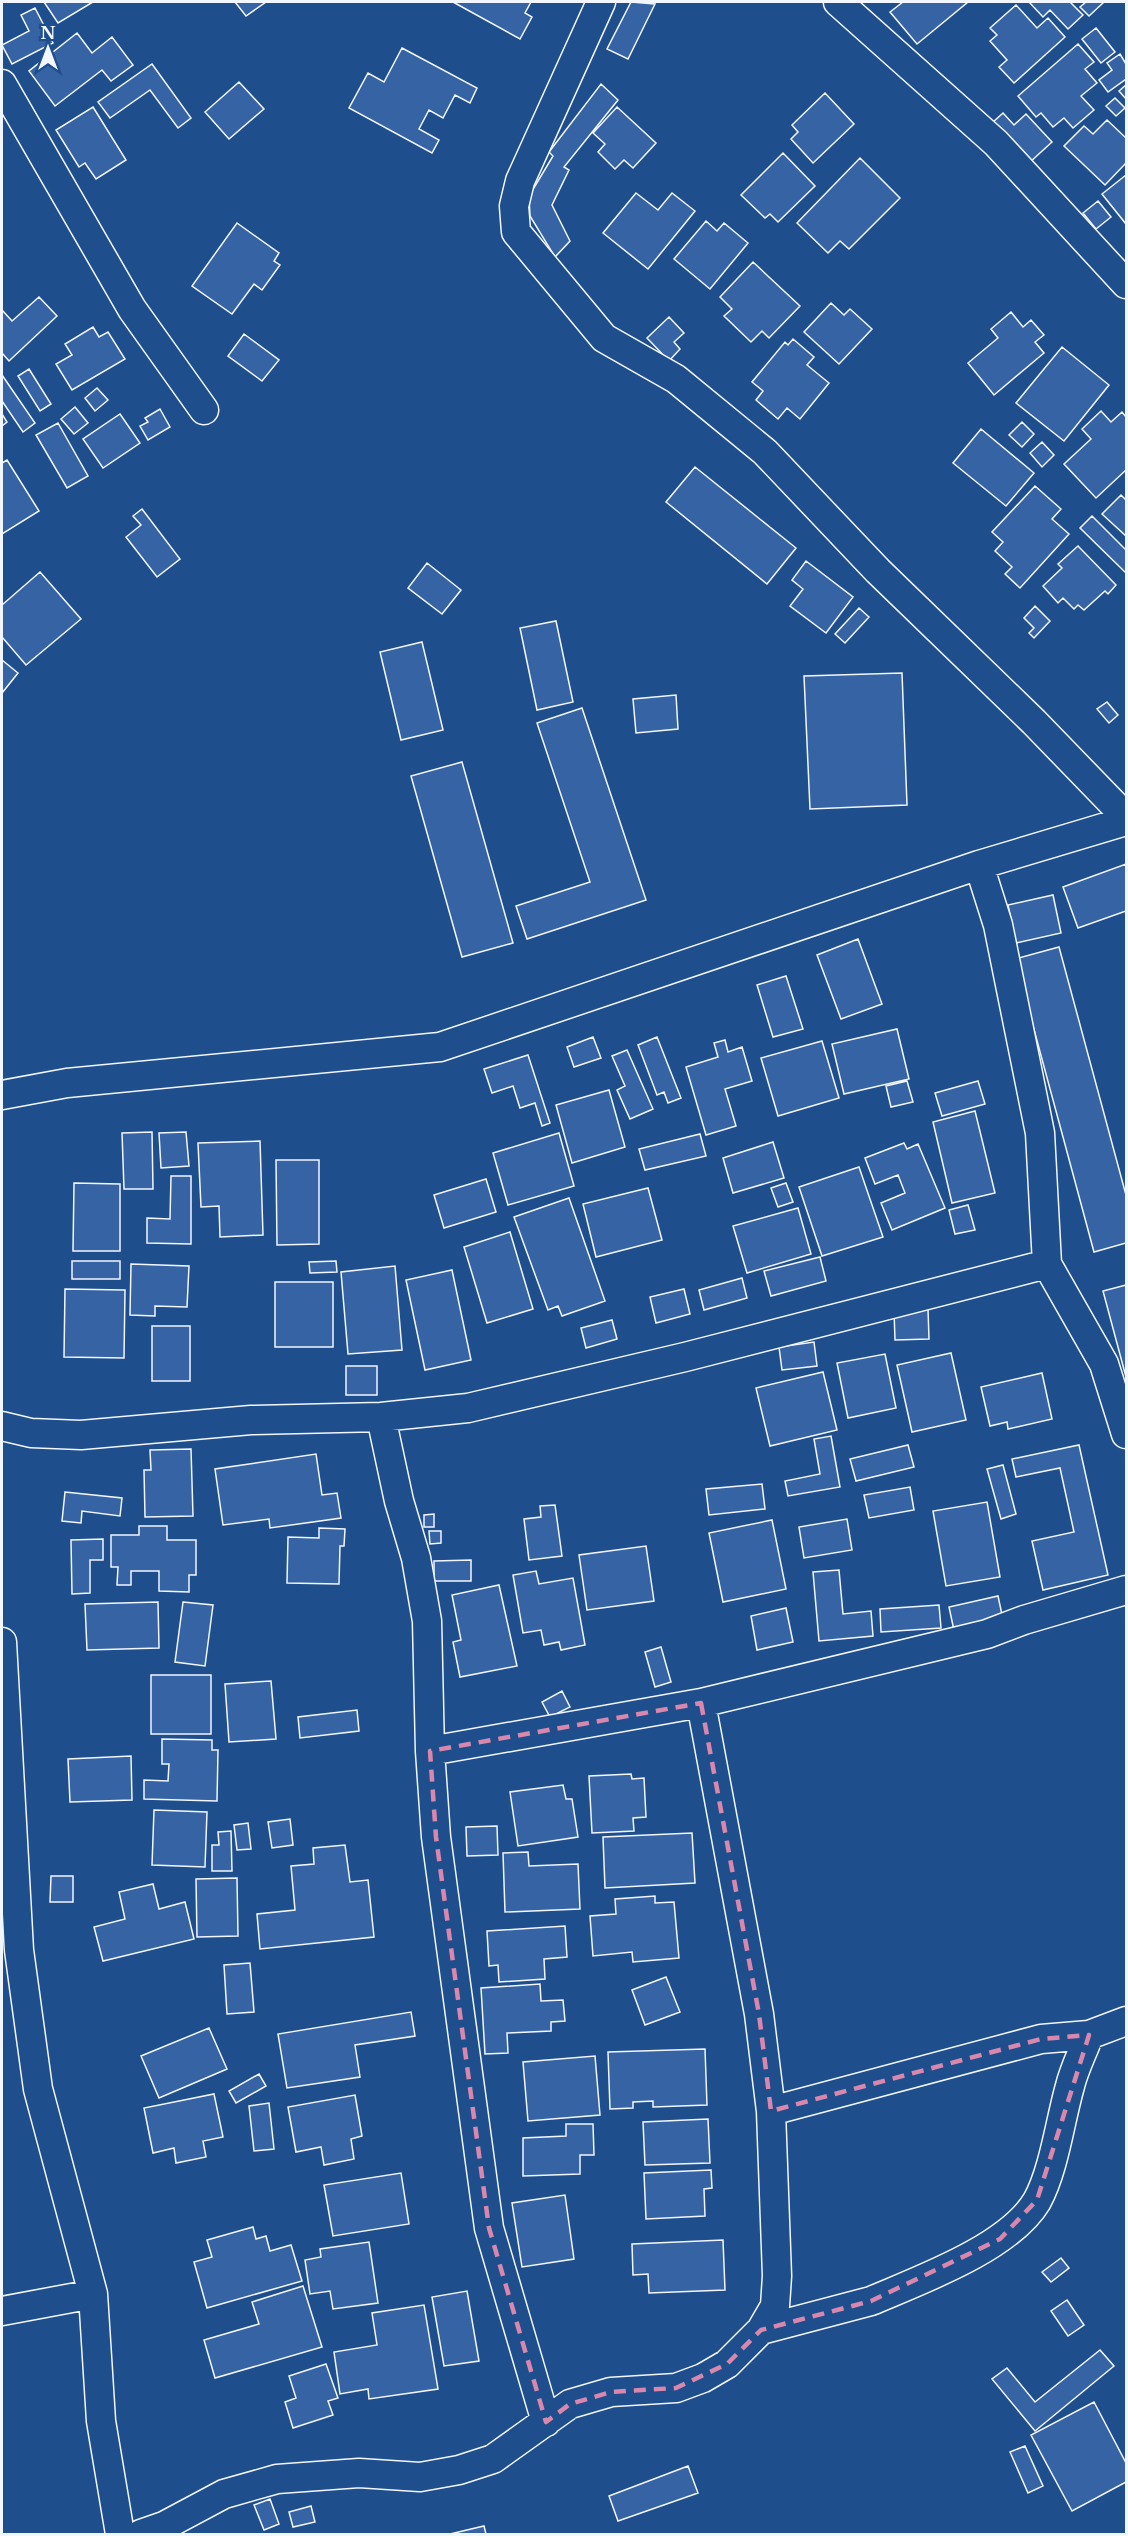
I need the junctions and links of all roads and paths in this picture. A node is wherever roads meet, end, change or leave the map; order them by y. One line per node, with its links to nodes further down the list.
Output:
1 (601, 2): 6 (street)
2 (838, 2): 4 (street)
3 (2, 84): 5 (street)
4 (1126, 284)
5 (204, 410)
6 (1126, 819): 7 (street)
7 (979, 865): 8 (street); 9 (street)
8 (2, 1095)
9 (1047, 1264): 10 (street); 12 (street)
10 (381, 1417): 11 (street); 16 (street)
11 (2, 1426)
12 (1126, 1434)
13 (1126, 1590): 15 (street)
14 (2, 1642): 20 (street)
15 (701, 1703): 16 (street); 19 (street)
16 (430, 1751): 23 (street)
17 (1126, 2021): 18 (street)
18 (1089, 2035): 19 (street); 22 (street)
19 (771, 2111): 22 (street)
20 (93, 2294): 21 (street); 24 (street)
21 (2, 2311)
22 (761, 2330): 23 (street)
23 (546, 2422): 25 (street)
24 (120, 2535)
25 (141, 2535)

